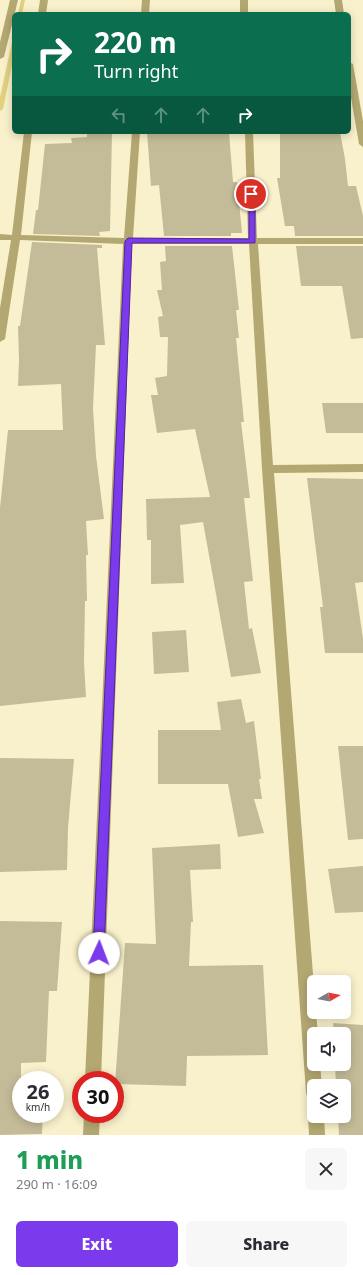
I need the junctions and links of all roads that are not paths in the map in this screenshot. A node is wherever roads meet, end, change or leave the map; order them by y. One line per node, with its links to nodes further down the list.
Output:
1 (14, 0): 10 (street)
2 (44, 0): 6 (street)
3 (146, 0): 7 (street)
4 (244, 0): 8 (street)
5 (338, 0): 9 (street)
6 (42, 12)
7 (145, 12)
8 (244, 12)
9 (340, 12)
10 (0, 57)
11 (351, 75): 15 (street)
12 (28, 134): 17 (street)
13 (136, 134): 18 (street)
14 (249, 134): 19 (street)
15 (363, 144)
16 (0, 237): 17 (street)
17 (16, 238): 18 (street); 21 (street)
18 (128, 241): 19 (street); 24 (street)
19 (253, 241): 20 (street); 23 (street)
20 (363, 241)
21 (0, 339)
22 (363, 468): 23 (street)
23 (268, 469): 25 (street)
24 (93, 1071)
25 (313, 1079)
26 (92, 1123): 28 (street)
27 (316, 1123): 29 (street)
28 (91, 1135)
29 (317, 1135)

